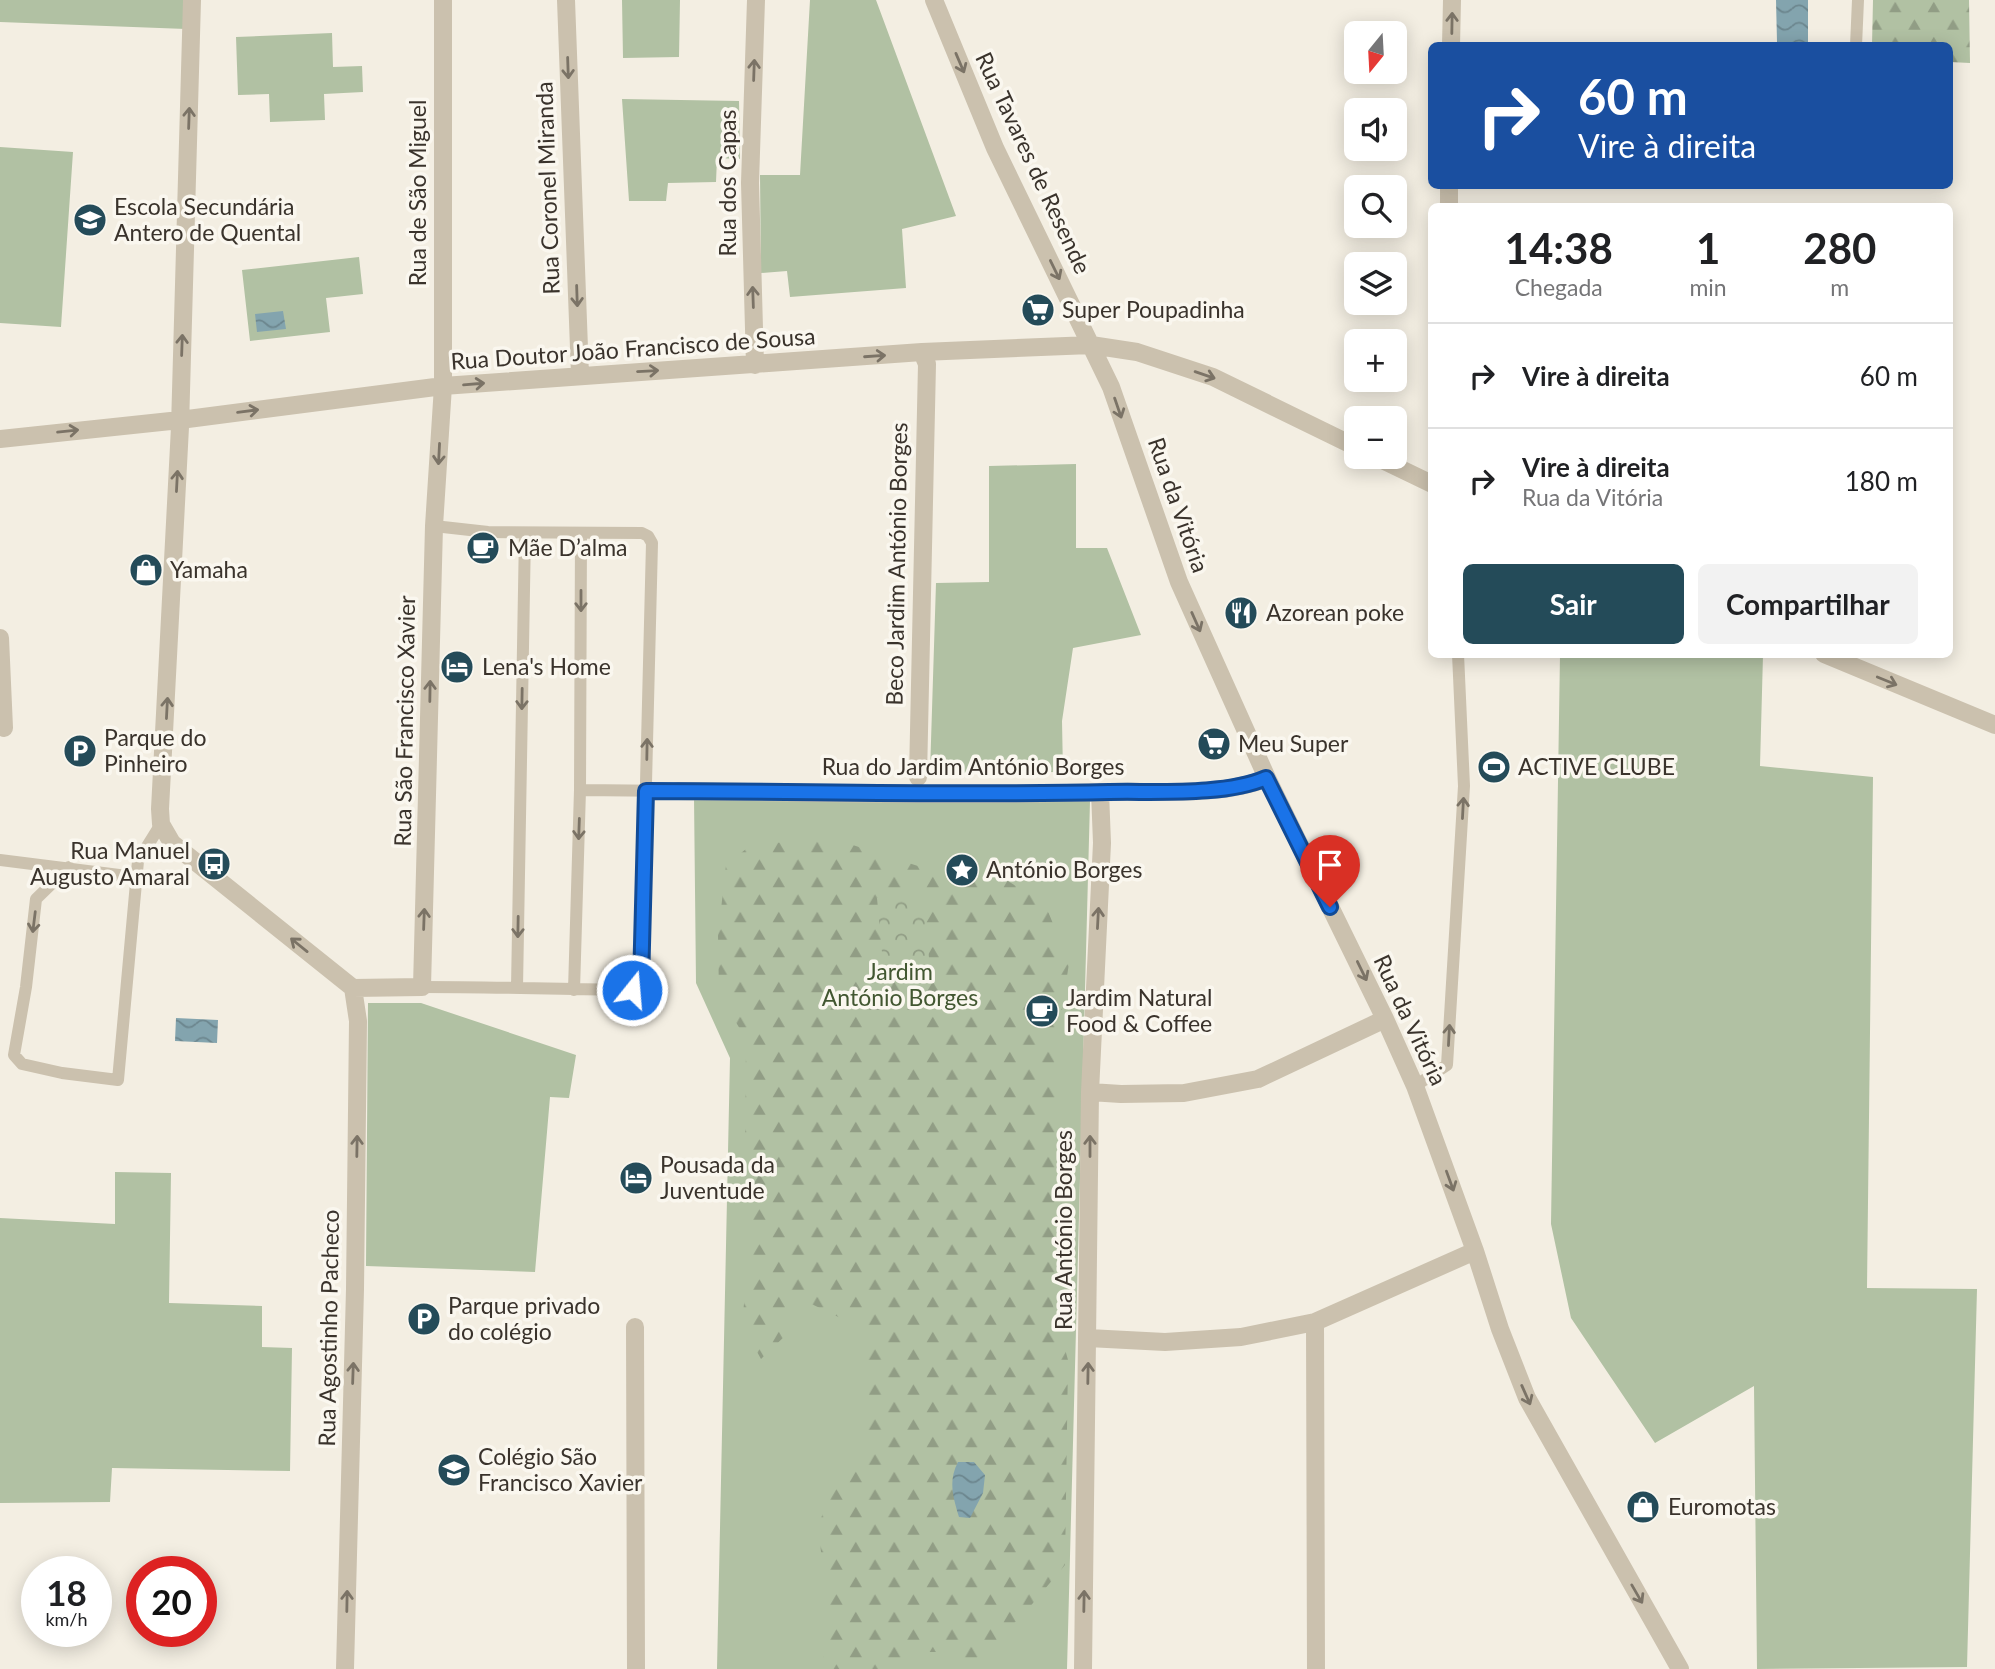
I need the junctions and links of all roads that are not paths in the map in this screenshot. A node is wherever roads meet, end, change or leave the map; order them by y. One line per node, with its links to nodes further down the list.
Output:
1 (192, 0): 15 (street, one-way to 1)
2 (443, 0): 14 (street, Rua de São Miguel)
3 (566, 0): 13 (street, Rua Coronel Miranda, one-way to 13)
4 (756, 0): 12 (street, Rua dos Capas, one-way to 4)
5 (934, 0): 10 (street, Rua Tavares de Resende, one-way to 10)
6 (1452, 0): 8 (street, one-way to 6)
7 (1857, 0): 9 (lane)
8 (1451, 42)
9 (1856, 42)
10 (1091, 345): 11 (street, Rua Doutor João Francisco de Sousa); 17 (street, Rua Doutor João Francisco de Sousa, one-way to 17); 29 (street, Rua da Vitória, one-way to 29)
11 (922, 352): 12 (street, Rua Doutor João Francisco de Sousa, one-way to 11); 28 (street, Beco Jardim António Borges)
12 (755, 365): 13 (street, Rua Doutor João Francisco de Sousa, one-way to 12)
13 (580, 375): 14 (street, Rua Doutor João Francisco de Sousa, one-way to 13)
14 (443, 386): 15 (street, Rua Doutor João Francisco de Sousa, one-way to 14); 20 (street, Rua São Francisco Xavier, one-way to 20)
15 (180, 417): 16 (street, Rua Doutor João Francisco de Sousa, one-way to 15); 34 (street, one-way to 15)
16 (0, 439)
17 (1344, 441)
18 (1401, 469): 19 (street)
19 (1428, 482)
20 (435, 526): 21 (lane); 38 (street, Rua São Francisco Xavier, one-way to 20)
21 (525, 533): 22 (lane); 40 (lane, one-way to 40)
22 (582, 533): 30 (lane, one-way to 30); 31 (lane, one-way to 22)
23 (0, 638): 27 (street)
24 (1458, 658): 43 (lane, one-way to 24)
25 (1834, 658): 26 (street, one-way to 26)
26 (1995, 724)
27 (4, 729)
28 (918, 777)
29 (1266, 778): 33 (street, Rua do Jardim António Borges); 42 (street, Rua da Vitória, one-way to 42)
30 (580, 790): 31 (lane); 41 (lane, one-way to 41)
31 (646, 791): 32 (lane); 41 (lane)
32 (678, 791): 33 (street, Rua do Jardim António Borges)
33 (1100, 792): 44 (street, Rua António Borges, one-way to 33)
34 (161, 824): 37 (lane); 39 (street, one-way to 34)
35 (0, 860): 36 (lane)
36 (69, 867): 37 (lane); 37 (lane, one-way to 37)
37 (135, 877)
38 (422, 987): 39 (street); 40 (lane)
39 (353, 988): 49 (street, Rua Agostinho Pacheco, one-way to 39)
40 (517, 988): 41 (lane)
41 (574, 990)
42 (1385, 1019): 43 (street, Rua da Vitória); 44 (street)
43 (1415, 1086): 45 (street, Rua da Vitória, one-way to 45)
44 (1090, 1092): 48 (street, Rua António Borges, one-way to 44)
45 (1475, 1251): 46 (street); 53 (street, Rua da Vitória, one-way to 53)
46 (1315, 1322): 48 (street); 52 (street)
47 (635, 1327): 50 (street)
48 (1088, 1338): 51 (street, Rua António Borges, one-way to 48)
49 (345, 1669)
50 (636, 1669)
51 (1083, 1669)
52 (1316, 1669)
53 (1680, 1669)

